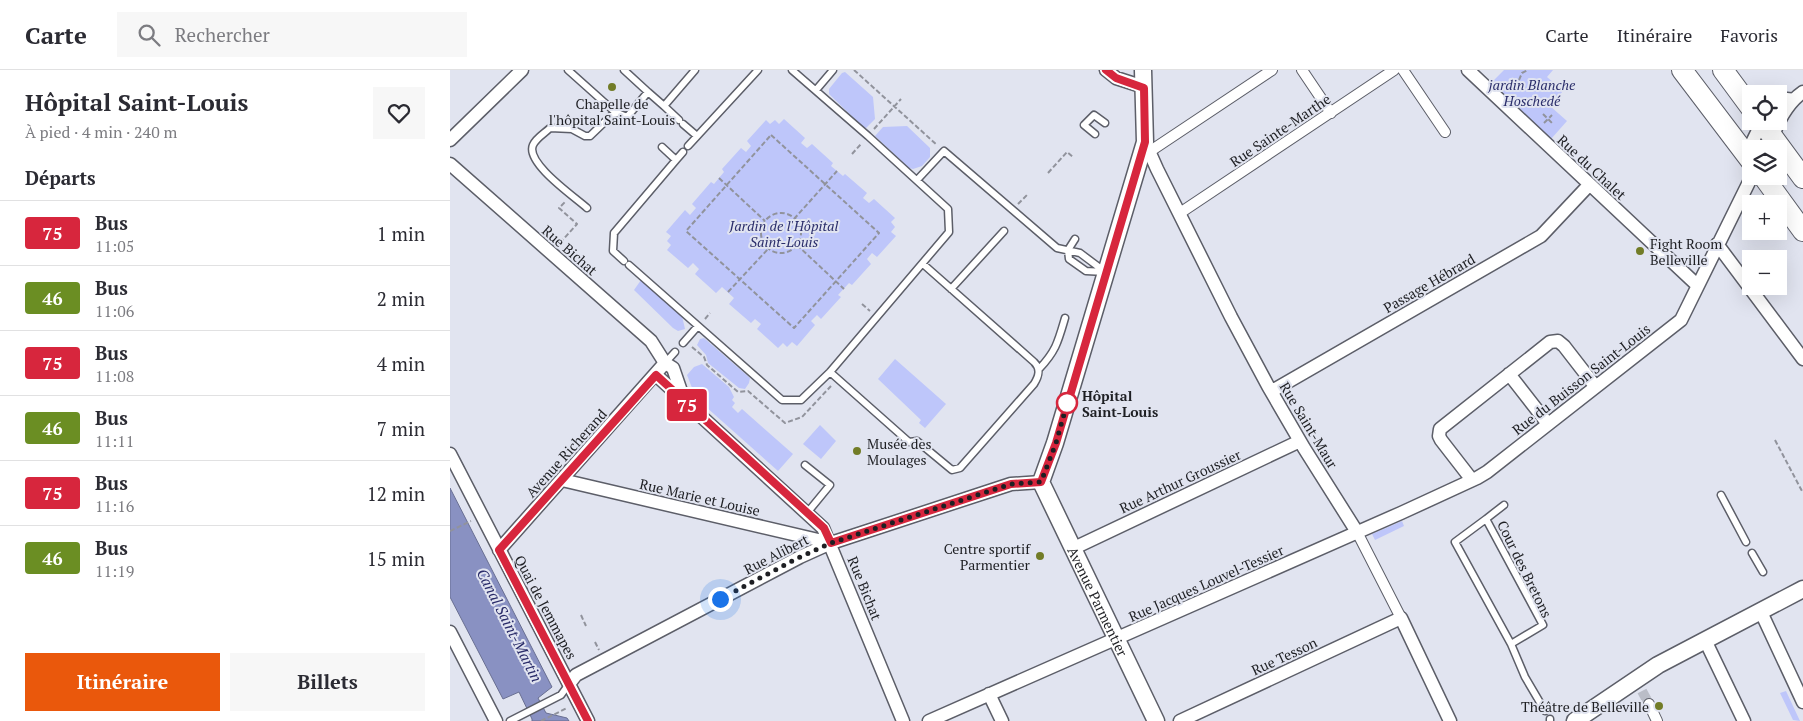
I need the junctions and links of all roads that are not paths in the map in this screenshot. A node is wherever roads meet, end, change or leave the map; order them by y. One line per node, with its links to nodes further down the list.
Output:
1 (522, 70): 32 (street)
2 (568, 70): 25 (lane)
3 (624, 70): 19 (lane)
4 (695, 70): 23 (lane)
5 (758, 70): 31 (lane)
6 (792, 70): 18 (lane)
7 (833, 70): 18 (lane)
8 (1106, 70): 17 (street)
9 (1143, 70): 17 (street)
10 (1272, 70): 34 (street)
11 (1302, 70): 26 (street)
12 (1394, 70): 26 (street, Rue Sainte-Marthe)
13 (1403, 70): 29 (street)
14 (1468, 70): 42 (street, Rue du Chalet)
15 (1682, 70): 36 (main road)
16 (1723, 70): 22 (main road)
17 (1144, 88): 34 (street)
18 (816, 90): 41 (lane)
19 (648, 92): 23 (lane); 25 (lane)
20 (1800, 94): 21 (lane); 24 (street)
21 (1787, 96)
22 (1742, 97)
23 (664, 106): 31 (lane)
24 (1787, 108)
25 (615, 112): 45 (lane)
26 (1330, 113): 46 (street, Rue Sainte-Marthe)
27 (1104, 123): 30 (lane)
28 (1766, 130): 40 (main road)
29 (1445, 132)
30 (1095, 134)
31 (696, 136): 33 (lane)
32 (450, 140)
33 (688, 146)
34 (1147, 147): 46 (street, Rue Saint-Maur); 53 (street)
35 (662, 148): 38 (lane)
36 (1742, 149)
37 (683, 152): 38 (lane)
38 (676, 160): 57 (lane)
39 (450, 164): 61 (street, Rue Bichat)
40 (1803, 178)
41 (917, 180): 51 (lane); 52 (lane)
42 (1589, 185): 54 (street, Rue du Chalet); 67 (street, Passage Hébrard)
43 (1747, 185): 50 (street, Rue du Buisson Saint-Louis)
44 (1770, 185): 48 (main road)
45 (587, 208)
46 (1180, 213): 67 (street, Rue Saint-Maur)
47 (1004, 231): 55 (lane)
48 (1803, 231)
49 (1075, 240): 51 (lane)
50 (1717, 244): 54 (street, Rue du Buisson Saint-Louis); 60 (street)
51 (1068, 250): 53 (lane); 53 (lane)
52 (923, 264): 55 (lane); 63 (lane)
53 (1105, 272): 75 (street)
54 (1697, 285): 66 (street, Rue du Buisson Saint-Louis)
55 (951, 289): 62 (lane)
56 (1065, 318): 62 (lane)
57 (698, 326): 58 (lane); 63 (lane)
58 (683, 343)
59 (675, 352): 61 (lane)
60 (1803, 359)
61 (665, 363): 65 (street); 68 (street, Rue Bichat)
62 (1038, 369): 63 (lane)
63 (830, 372)
64 (1509, 374): 66 (street); 69 (street); 74 (street)
65 (656, 375): 68 (street, Rue Bichat); 73 (street, Avenue Richerand)
66 (1596, 386): 69 (street, Rue du Buisson Saint-Louis)
67 (1272, 391): 70 (street, Rue Saint-Maur)
68 (685, 403): 78 (street, Rue Bichat)
69 (1548, 424): 74 (street, Rue du Buisson Saint-Louis)
70 (1300, 441): 80 (street, Rue Saint-Maur); 83 (street, Rue Arthur Groussier)
71 (450, 454): 84 (street, Quai de Jemmapes)
72 (805, 465): 78 (lane)
73 (562, 480): 82 (street, Rue Marie et Louise); 84 (street, Avenue Richerand)
74 (1472, 480): 80 (street, Rue du Buisson Saint-Louis)
75 (1041, 482): 82 (street, Rue Alibert); 83 (street, Avenue Parmentier)
76 (1721, 495): 81 (lane)
77 (1504, 506): 79 (lane, Cour des Bretons)
78 (807, 513): 82 (street, Rue Bichat)
79 (1486, 519): 93 (lane, Cour des Bretons); 93 (lane, Cour des Bretons)
80 (1357, 532): 89 (street, Rue Saint-Maur); 91 (street, Rue Jacques Louvel-Tessier)
81 (1746, 542)
82 (831, 543): 94 (street, Rue Alibert); 102 (street, Rue Bichat)
83 (1072, 548): 91 (street, Avenue Parmentier)
84 (499, 550): 94 (street, Quai de Jemmapes)
85 (1752, 553): 86 (lane)
86 (1763, 572)
87 (1803, 589): 88 (street)
88 (1761, 612): 92 (street); 96 (street)
89 (1401, 618): 106 (street, Rue Tesson); 107 (street, Rue Saint-Maur)
90 (450, 632): 100 (street)
91 (1116, 639): 95 (street, Rue Jacques Louvel-Tessier); 105 (street, Avenue Parmentier)
92 (1705, 640): 108 (street); 110 (street)
93 (1511, 644): 98 (lane, Cour des Bretons)
94 (569, 684): 99 (lane); 101 (street, Quai de Jemmapes)
95 (989, 694): 103 (street, Rue Jacques Louvel-Tessier); 104 (street)
96 (1803, 702)
97 (1649, 704): 109 (street)
98 (1545, 711)
99 (512, 720)
100 (496, 721)
101 (588, 721)
102 (903, 721)
103 (929, 721)
104 (1002, 721)
105 (1156, 721)
106 (1180, 721)
107 (1450, 721)
108 (1575, 721)
109 (1657, 721)
110 (1744, 721)

